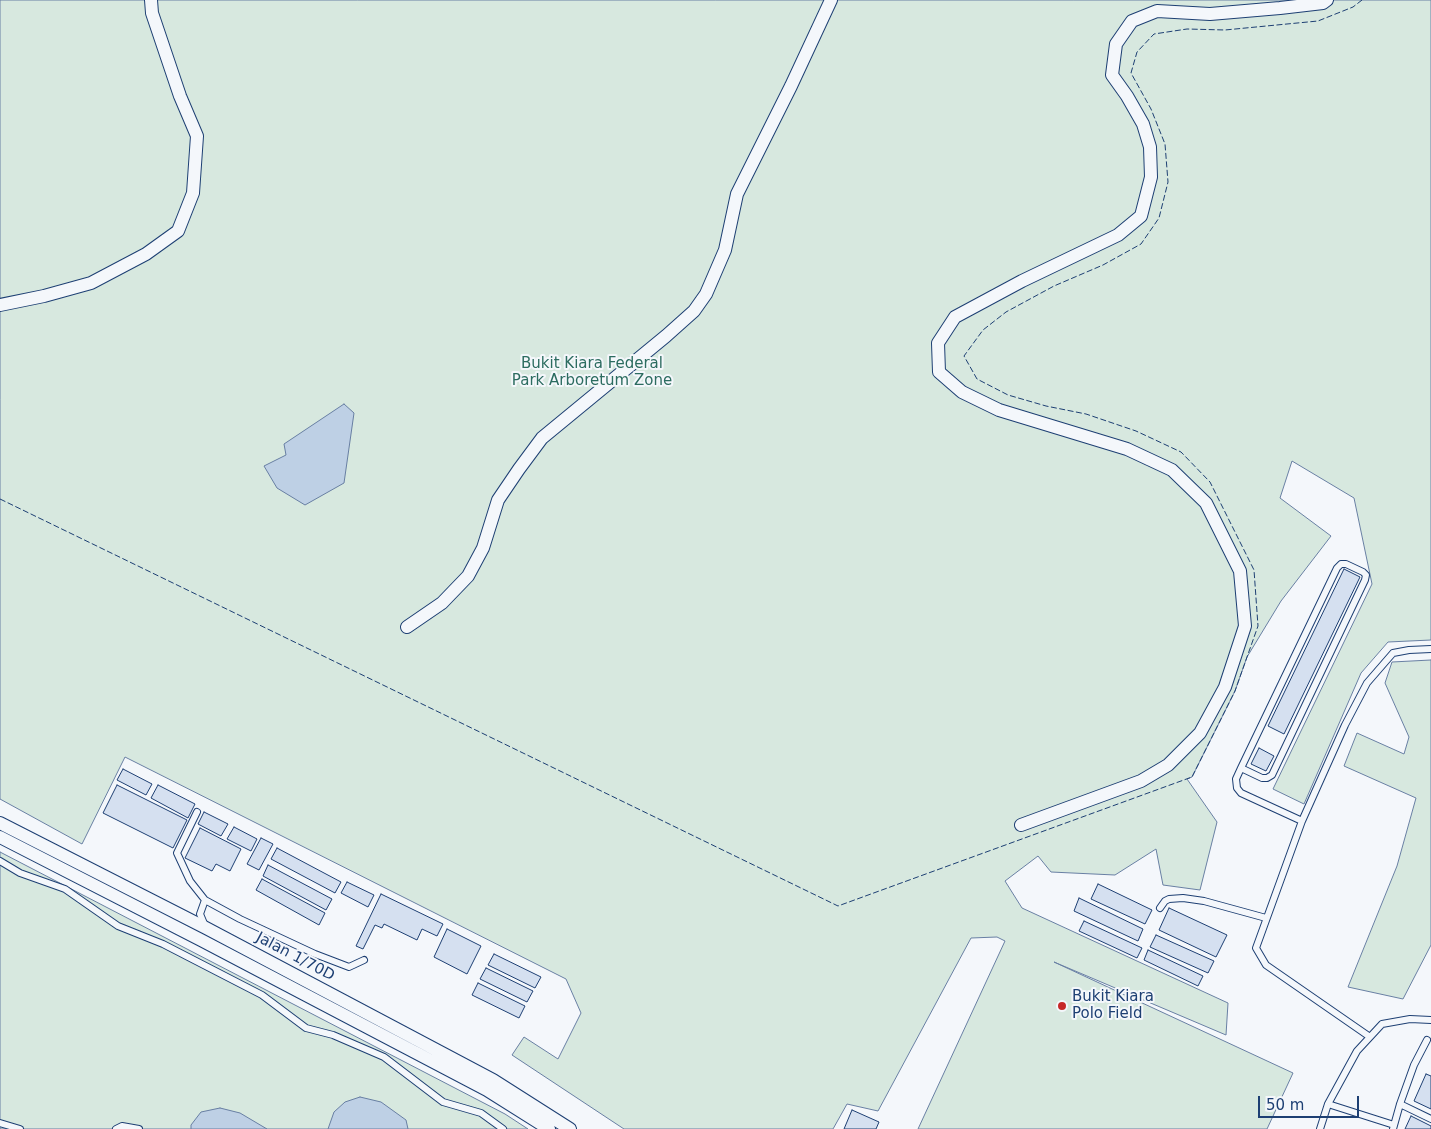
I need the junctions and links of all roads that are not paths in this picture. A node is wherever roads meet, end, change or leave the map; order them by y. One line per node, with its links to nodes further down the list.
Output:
1 (151, 0): 4 (street)
2 (831, 0): 5 (street)
3 (1327, 0): 11 (street)
4 (0, 305)
5 (407, 627)
6 (1431, 649): 9 (lane)
7 (1241, 768): 7 (lane); 9 (lane)
8 (198, 812): 14 (lane)
9 (1302, 821): 16 (lane)
10 (0, 823): 17 (street, Jalan 1/70D)
11 (1021, 825)
12 (0, 837): 18 (street, Jalan 1/70D)
13 (0, 861): 31 (lane)
14 (205, 900): 17 (lane); 19 (lane)
15 (1160, 908): 16 (lane)
16 (1266, 918): 21 (lane)
17 (206, 928): 18 (lane); 33 (street, Jalan 1/70D)
18 (201, 940): 32 (street, Jalan 1/70D)
19 (364, 960)
20 (1431, 1020): 21 (lane)
21 (1370, 1037): 23 (lane)
22 (1427, 1040): 24 (lane)
23 (1328, 1104): 27 (lane); 34 (lane)
24 (1400, 1104): 25 (lane); 27 (lane)
25 (1431, 1119)
26 (0, 1123): 28 (lane)
27 (1394, 1127)
28 (20, 1129)
29 (116, 1129): 30 (lane)
30 (139, 1129)
31 (503, 1129)
32 (549, 1129)
33 (570, 1129)
34 (1320, 1129)

